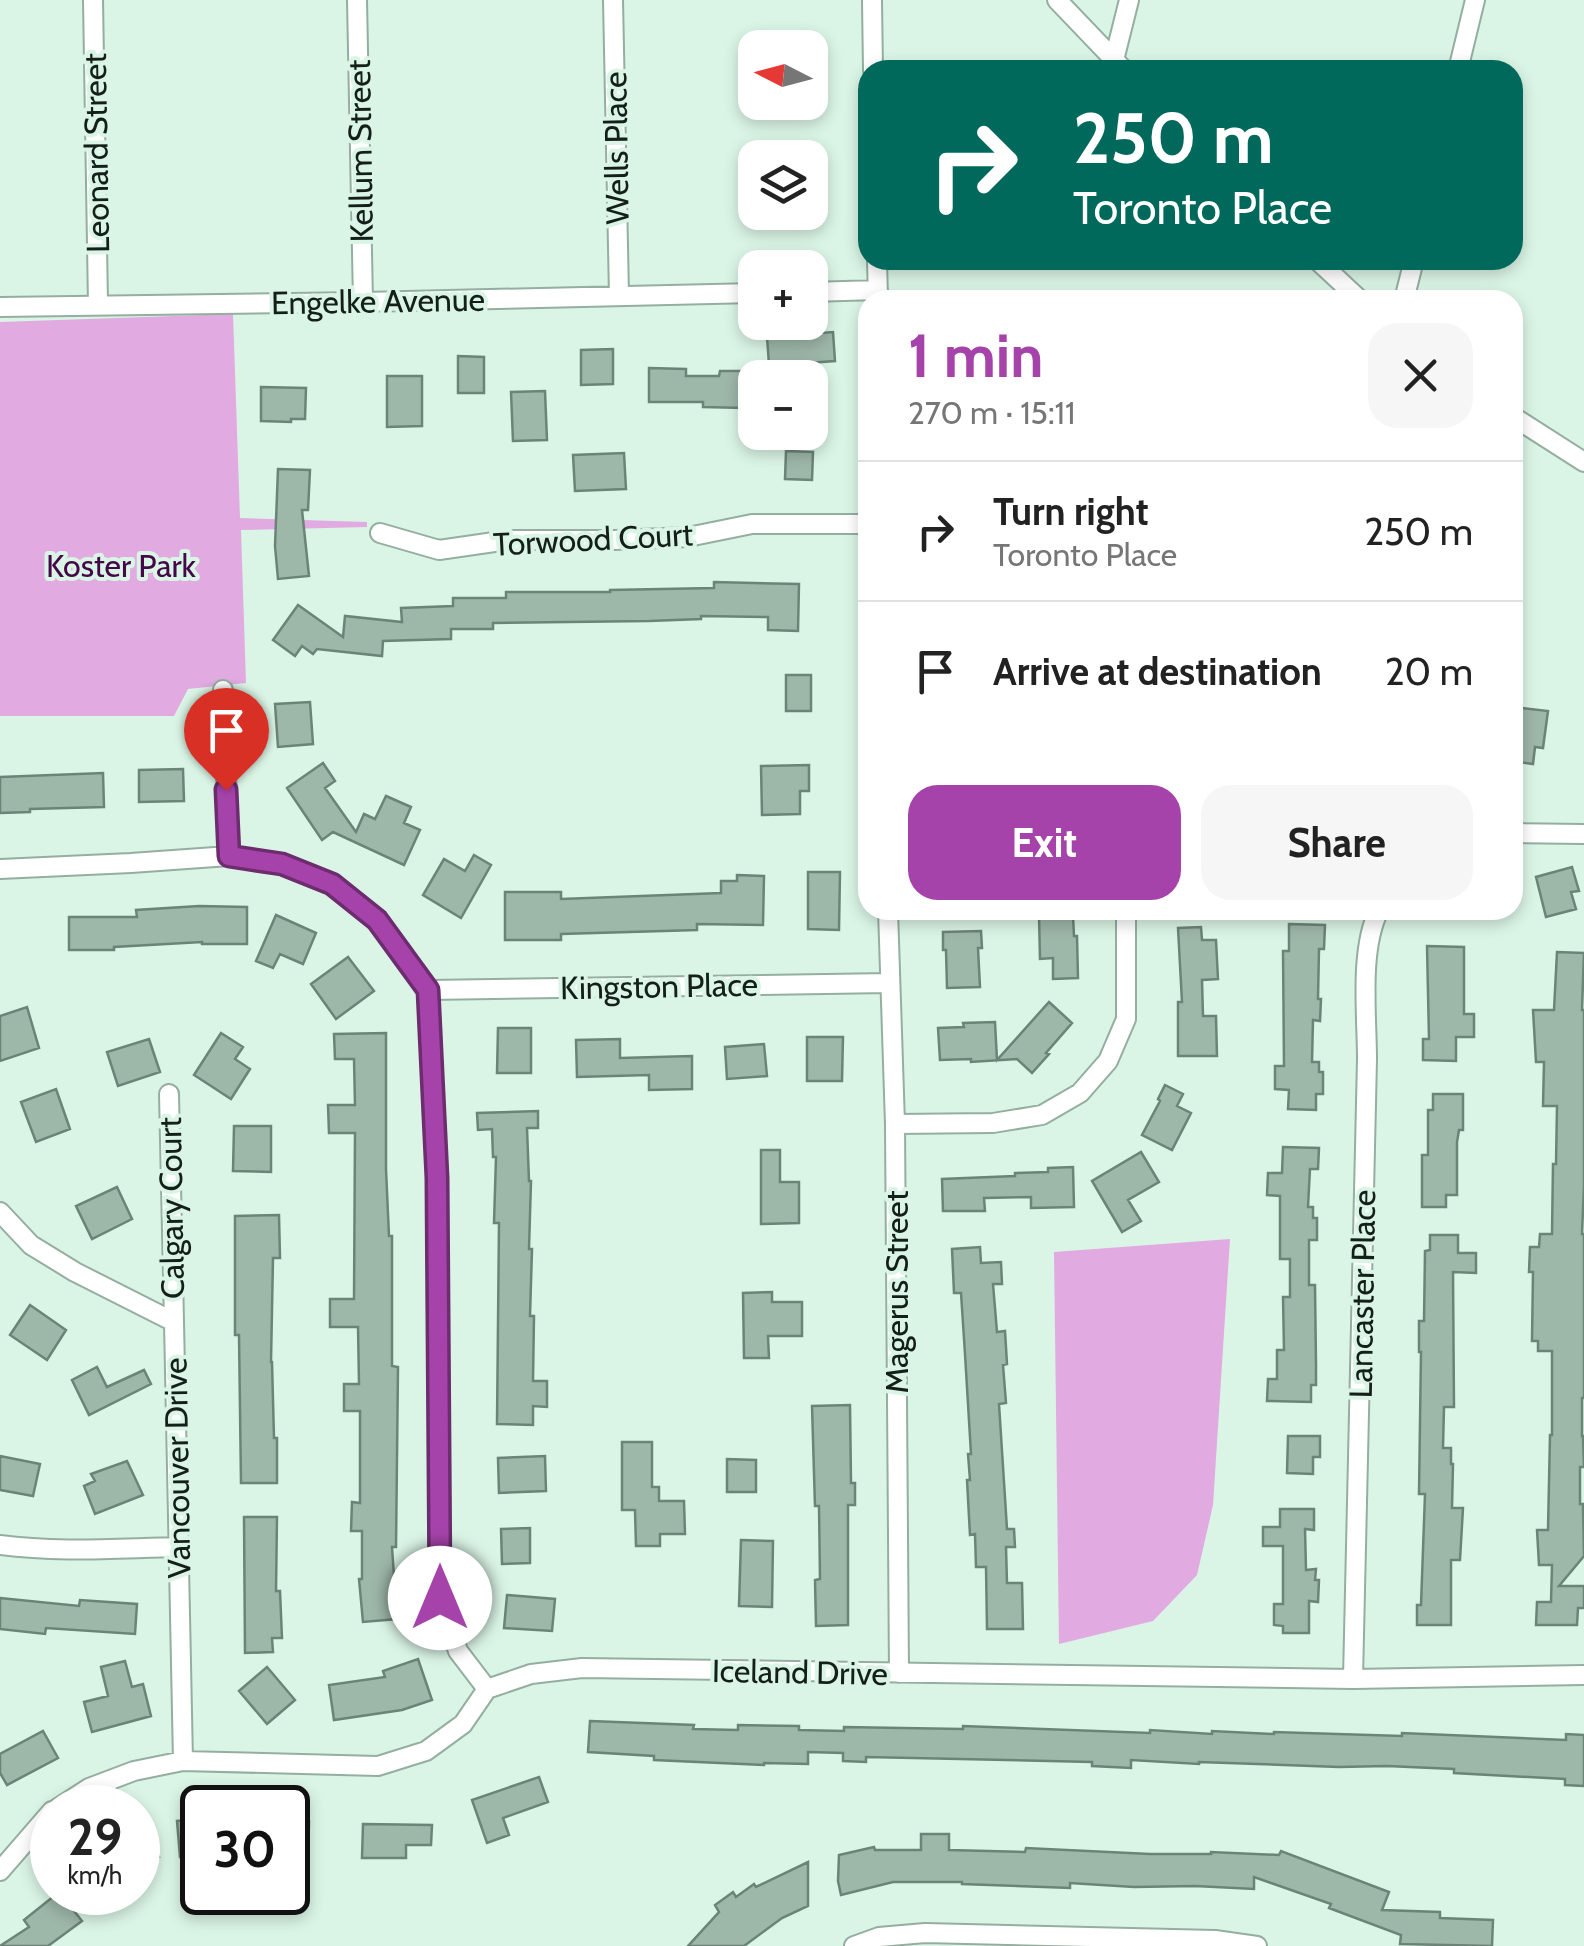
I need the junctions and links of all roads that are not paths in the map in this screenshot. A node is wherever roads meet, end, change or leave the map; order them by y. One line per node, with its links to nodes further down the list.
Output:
1 (93, 0): 19 (street, Leonard Street)
2 (357, 0): 18 (street, Kellum Street)
3 (614, 0): 17 (street, Wells Place)
4 (872, 0): 8 (street)
5 (1058, 0): 9 (street)
6 (1129, 0): 10 (street)
7 (1474, 0): 11 (street)
8 (873, 60)
9 (1114, 60)
10 (1120, 60)
11 (1460, 60)
12 (1328, 270): 13 (street)
13 (1349, 290)
14 (738, 293): 17 (street, Engelke Avenue)
15 (828, 293): 16 (street)
16 (858, 294)
17 (619, 296): 18 (street, Engelke Avenue)
18 (362, 302): 19 (street, Engelke Avenue)
19 (98, 305): 20 (street, Engelke Avenue)
20 (0, 308)
21 (1523, 423): 22 (street)
22 (1584, 462)
23 (858, 524): 24 (street, Torwood Court)
24 (380, 533)
25 (223, 690): 28 (street)
26 (1523, 833): 27 (street)
27 (1584, 834)
28 (229, 856): 29 (street); 34 (street)
29 (0, 869)
30 (888, 920): 33 (street, Magerus Street)
31 (1126, 920): 36 (street)
32 (1374, 920): 43 (street, Lancaster Place)
33 (890, 983): 34 (street, Kingston Place); 36 (street, Magerus Street)
34 (428, 990): 44 (street)
35 (169, 1094): 38 (street, Calgary Court)
36 (895, 1124): 41 (street, Magerus Street)
37 (0, 1212): 38 (street, Vancouver Drive)
38 (174, 1322): 40 (street, Vancouver Drive)
39 (0, 1545): 40 (street)
40 (179, 1547): 45 (street, Vancouver Drive)
41 (899, 1673): 43 (street, Iceland Drive); 44 (street, Iceland Drive)
42 (1584, 1675): 43 (street, Iceland Drive)
43 (1353, 1679)
44 (487, 1689): 45 (street)
45 (183, 1761): 46 (street)
46 (97, 1785)
47 (30, 1837): 48 (street)
48 (0, 1870)
49 (854, 1946): 50 (street)
50 (1257, 1946)

